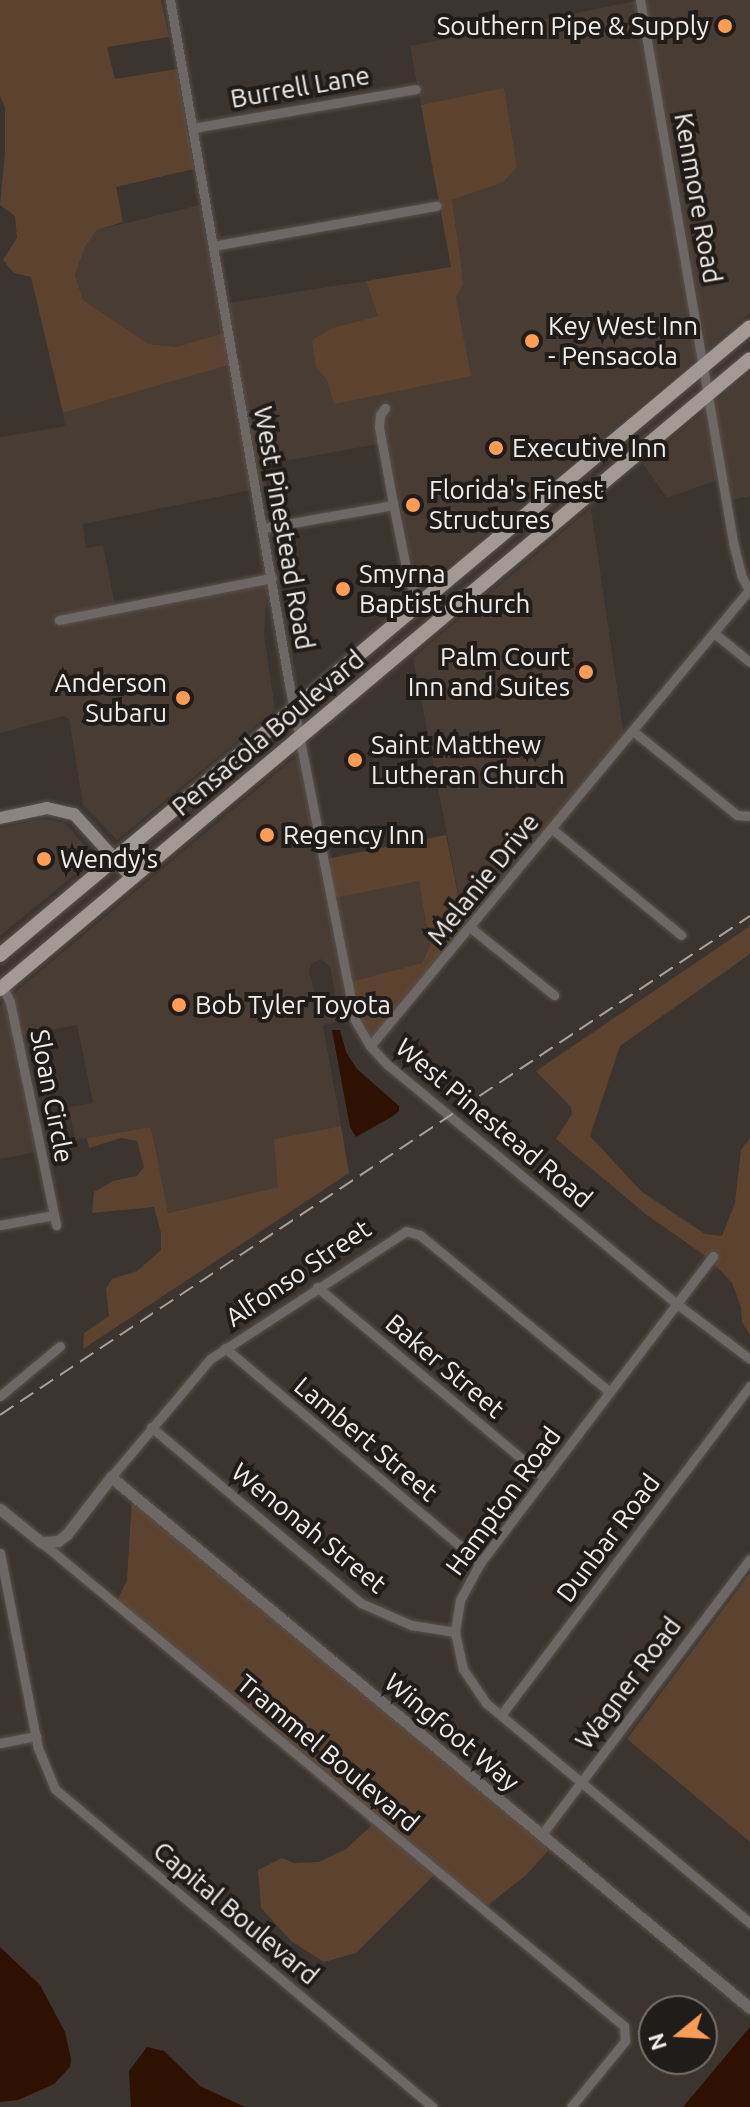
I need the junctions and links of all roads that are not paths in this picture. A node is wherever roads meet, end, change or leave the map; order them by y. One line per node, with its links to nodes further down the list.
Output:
1 (170, 0): 4 (street, West Pinestead Road)
2 (640, 0): 9 (street, Kenmore Road)
3 (416, 89): 4 (street, Burrell Lane)
4 (193, 128): 6 (street, West Pinestead Road)
5 (436, 206): 6 (street)
6 (213, 246): 15 (street, West Pinestead Road)
7 (750, 327): 9 (main road, Pensacola Boulevard)
8 (750, 359): 10 (main road, Pensacola Boulevard)
9 (705, 365): 10 (street, Kenmore Road); 12 (main road, Pensacola Boulevard)
10 (709, 393): 13 (main road, Pensacola Boulevard); 19 (street, Kenmore Road)
11 (385, 408): 14 (street)
12 (609, 444): 13 (main road); 16 (main road, Pensacola Boulevard)
13 (624, 464): 18 (main road, Pensacola Boulevard)
14 (393, 505): 15 (street); 20 (street)
15 (264, 528): 17 (street, West Pinestead Road)
16 (471, 561): 18 (main road); 20 (main road, Pensacola Boulevard)
17 (272, 578): 21 (street); 26 (street, West Pinestead Road)
18 (487, 581): 24 (main road, Pensacola Boulevard)
19 (750, 590): 23 (street, Melanie Drive)
20 (421, 603): 22 (main road, Pensacola Boulevard)
21 (59, 620)
22 (393, 626): 24 (main road); 26 (main road, Pensacola Boulevard)
23 (714, 633): 25 (street); 27 (street, Melanie Drive)
24 (409, 647): 28 (main road, Pensacola Boulevard)
25 (750, 662)
26 (293, 709): 28 (street, West Pinestead Road); 32 (main road, Pensacola Boulevard)
27 (633, 731): 29 (street); 31 (street, Melanie Drive)
28 (299, 737): 33 (main road, Pensacola Boulevard); 39 (street, West Pinestead Road)
29 (747, 816)
30 (0, 818): 32 (main road)
31 (552, 829): 34 (street, Melanie Drive); 35 (street)
32 (115, 858): 33 (main road); 36 (main road, Pensacola Boulevard)
33 (132, 878): 37 (main road, Pensacola Boulevard)
34 (471, 928): 38 (street); 39 (street, Melanie Drive)
35 (681, 935)
36 (0, 957)
37 (1, 988): 40 (street, Sloan Circle)
38 (554, 995)
39 (370, 1046): 43 (street, West Pinestead Road)
40 (0, 1225)
41 (713, 1256): 43 (street, Hampton Road)
42 (317, 1287): 45 (street, Alfonso Street); 48 (street, Alfonso Street); 52 (street, Baker Street)
43 (677, 1304): 46 (street, West Pinestead Road); 48 (street, Hampton Road)
44 (60, 1346): 49 (street)
45 (225, 1348): 50 (street, Alfonso Street); 59 (street, Lambert Street)
46 (750, 1359)
47 (750, 1386): 62 (street, Dunbar Road)
48 (610, 1392): 52 (street, Hampton Road)
49 (0, 1396)
50 (151, 1427): 51 (street, Alfonso Street); 61 (street, Wenonah Street)
51 (111, 1477): 53 (street, Wingfoot Way); 54 (street, Alfonso Street)
52 (545, 1478): 59 (street, Hampton Road)
53 (127, 1490): 54 (street); 66 (street, Wingfoot Way)
54 (97, 1496): 56 (street, Alfonso Street)
55 (0, 1509): 56 (street, Trammel Boulevard)
56 (41, 1542): 70 (street, Trammel Boulevard)
57 (0, 1553): 60 (street, Capital Boulevard)
58 (750, 1559): 65 (street, Wagner Road)
59 (480, 1563): 61 (street, Hampton Road)
60 (3, 1588): 63 (street, Capital Boulevard)
61 (455, 1632): 62 (street, Hampton Road)
62 (501, 1715): 65 (street, Hampton Road)
63 (36, 1736): 64 (street); 69 (street, Capital Boulevard)
64 (0, 1743)
65 (581, 1782): 66 (street, Wagner Road); 67 (street, Hampton Road)
66 (542, 1834): 68 (street, Wingfoot Way)
67 (750, 1923)
68 (750, 2008)
69 (433, 2107)
70 (571, 2107)

